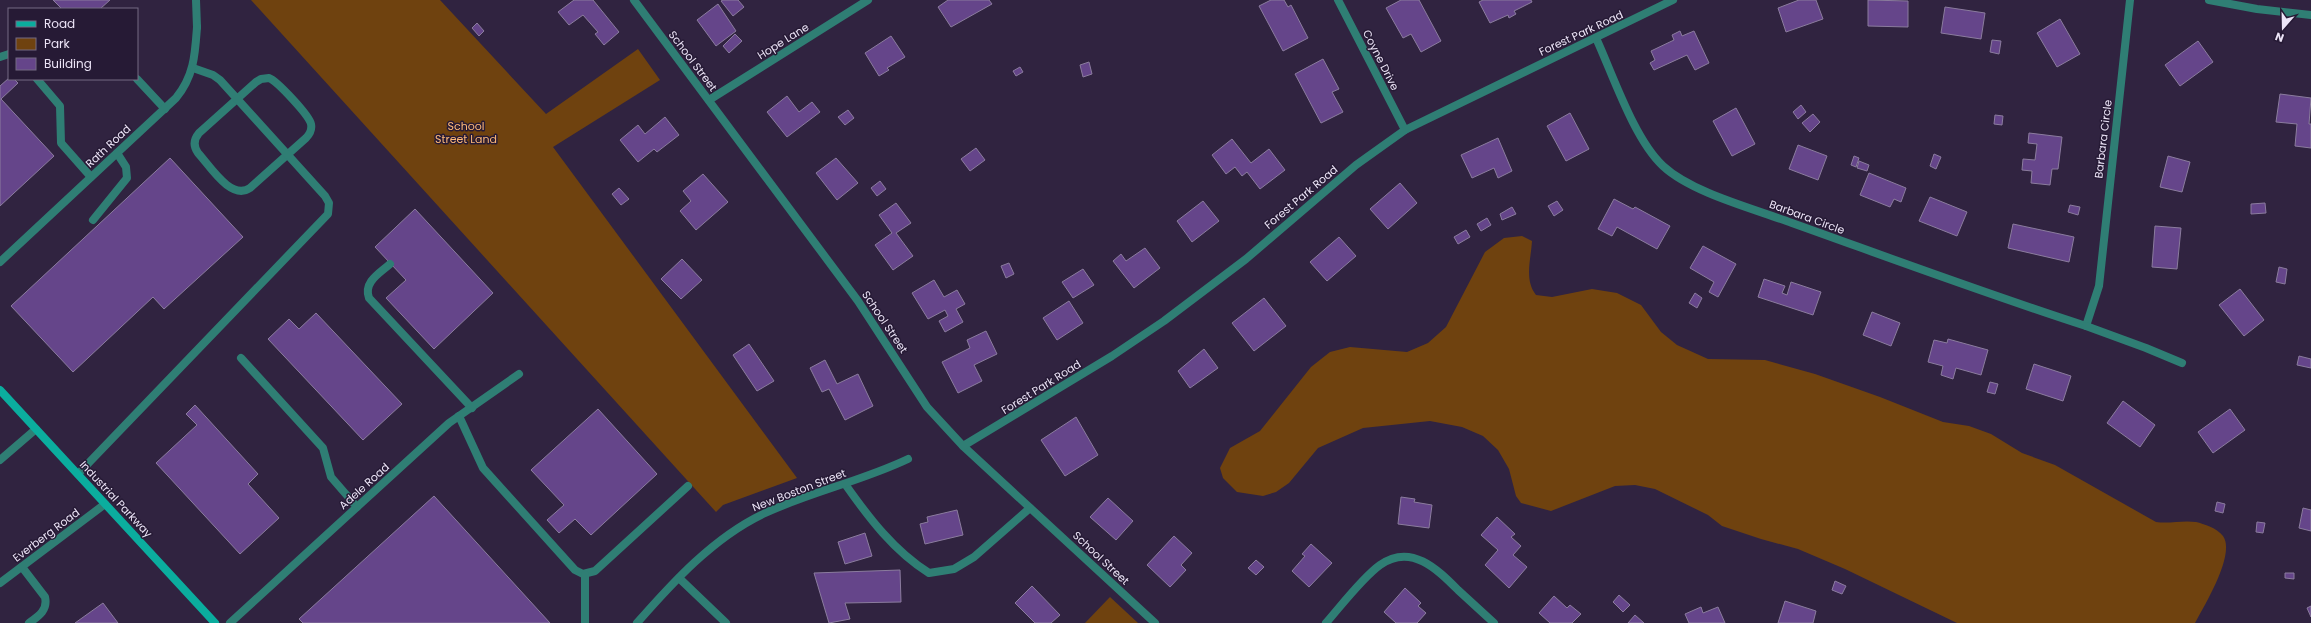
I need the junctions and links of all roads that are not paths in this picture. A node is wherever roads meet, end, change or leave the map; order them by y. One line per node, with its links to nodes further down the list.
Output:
1 (196, 0): 10 (street, Rath Road)
2 (634, 0): 14 (street, School Street)
3 (868, 0): 14 (street, Hope Lane)
4 (1338, 0): 16 (street, Coyne Drive)
5 (1673, 0): 9 (street, Forest Park Road)
6 (2130, 0): 23 (street, Barbara Circle)
7 (2209, 0): 8 (street)
8 (2311, 15)
9 (1596, 38): 16 (street, Forest Park Road); 23 (street, Barbara Circle)
10 (193, 68): 13 (street); 15 (street, Rath Road)
11 (38, 80): 19 (street)
12 (138, 80): 15 (street)
13 (237, 99): 18 (street); 18 (street); 18 (street)
14 (709, 100): 31 (street, School Street)
15 (164, 109): 17 (street, Rath Road)
16 (1405, 130): 31 (street, Forest Park Road)
17 (117, 153): 19 (street, Rath Road); 20 (street)
18 (288, 155): 34 (street)
19 (91, 177): 21 (street, Rath Road)
20 (93, 220)
21 (0, 262)
22 (390, 264): 28 (street)
23 (2086, 326): 25 (street, Barbara Circle)
24 (241, 358): 38 (street)
25 (2182, 364)
26 (519, 374): 28 (street, Adele Road)
27 (0, 390): 30 (main road, Industrial Parkway)
28 (472, 408): 29 (street, Adele Road)
29 (459, 416): 38 (street, Adele Road); 41 (street)
30 (36, 429): 33 (street); 34 (main road, Industrial Parkway)
31 (963, 446): 39 (street, School Street)
32 (908, 459): 35 (street, New Boston Street)
33 (0, 460)
34 (78, 474): 37 (main road, Industrial Parkway)
35 (845, 484): 39 (street); 42 (street, New Boston Street)
36 (688, 486): 41 (street)
37 (105, 504): 40 (street, Everberg Road); 45 (main road, Industrial Parkway)
38 (357, 507): 46 (street, Adele Road)
39 (1030, 508): 50 (street, School Street)
40 (22, 567): 43 (street, Everberg Road); 44 (street)
41 (585, 574): 47 (street)
42 (679, 578): 48 (street, New Boston Street); 49 (street)
43 (0, 583)
44 (29, 623)
45 (215, 623)
46 (230, 623)
47 (585, 623)
48 (637, 623)
49 (726, 623)
50 (1155, 623)
51 (1326, 623): 52 (street)
52 (1494, 623)

